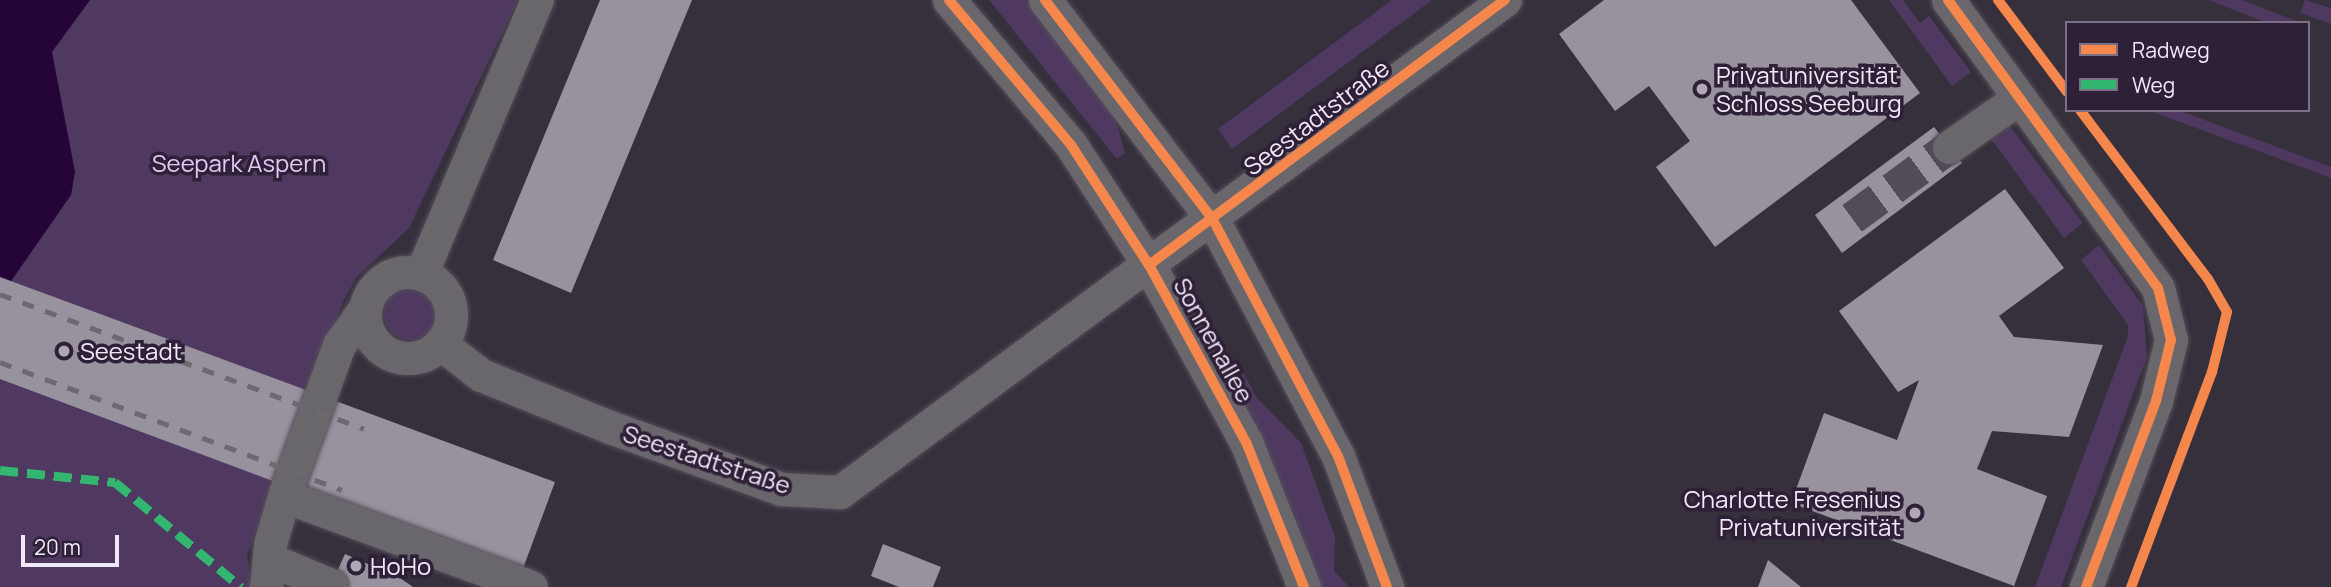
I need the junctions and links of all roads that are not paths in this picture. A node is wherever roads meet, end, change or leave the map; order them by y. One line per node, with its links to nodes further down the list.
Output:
1 (537, 0): 10 (street)
2 (950, 0): 9 (street, Sonnenallee)
3 (1045, 0): 8 (street)
4 (1505, 0): 8 (street, Seestadtstraße)
5 (1948, 0): 6 (street)
6 (2019, 98): 7 (street); 19 (street)
7 (1949, 147)
8 (1213, 220): 9 (street, Seestadtstraße); 18 (street)
9 (1149, 264): 12 (street, Seestadtstraße); 17 (street, Sonnenallee)
10 (421, 274): 11 (street); 12 (street)
11 (365, 308): 12 (street); 13 (street)
12 (440, 343)
13 (284, 496): 14 (street); 16 (street)
14 (268, 574): 15 (street)
15 (331, 585)
16 (531, 587)
17 (1304, 587)
18 (1387, 587)
19 (2086, 587)

